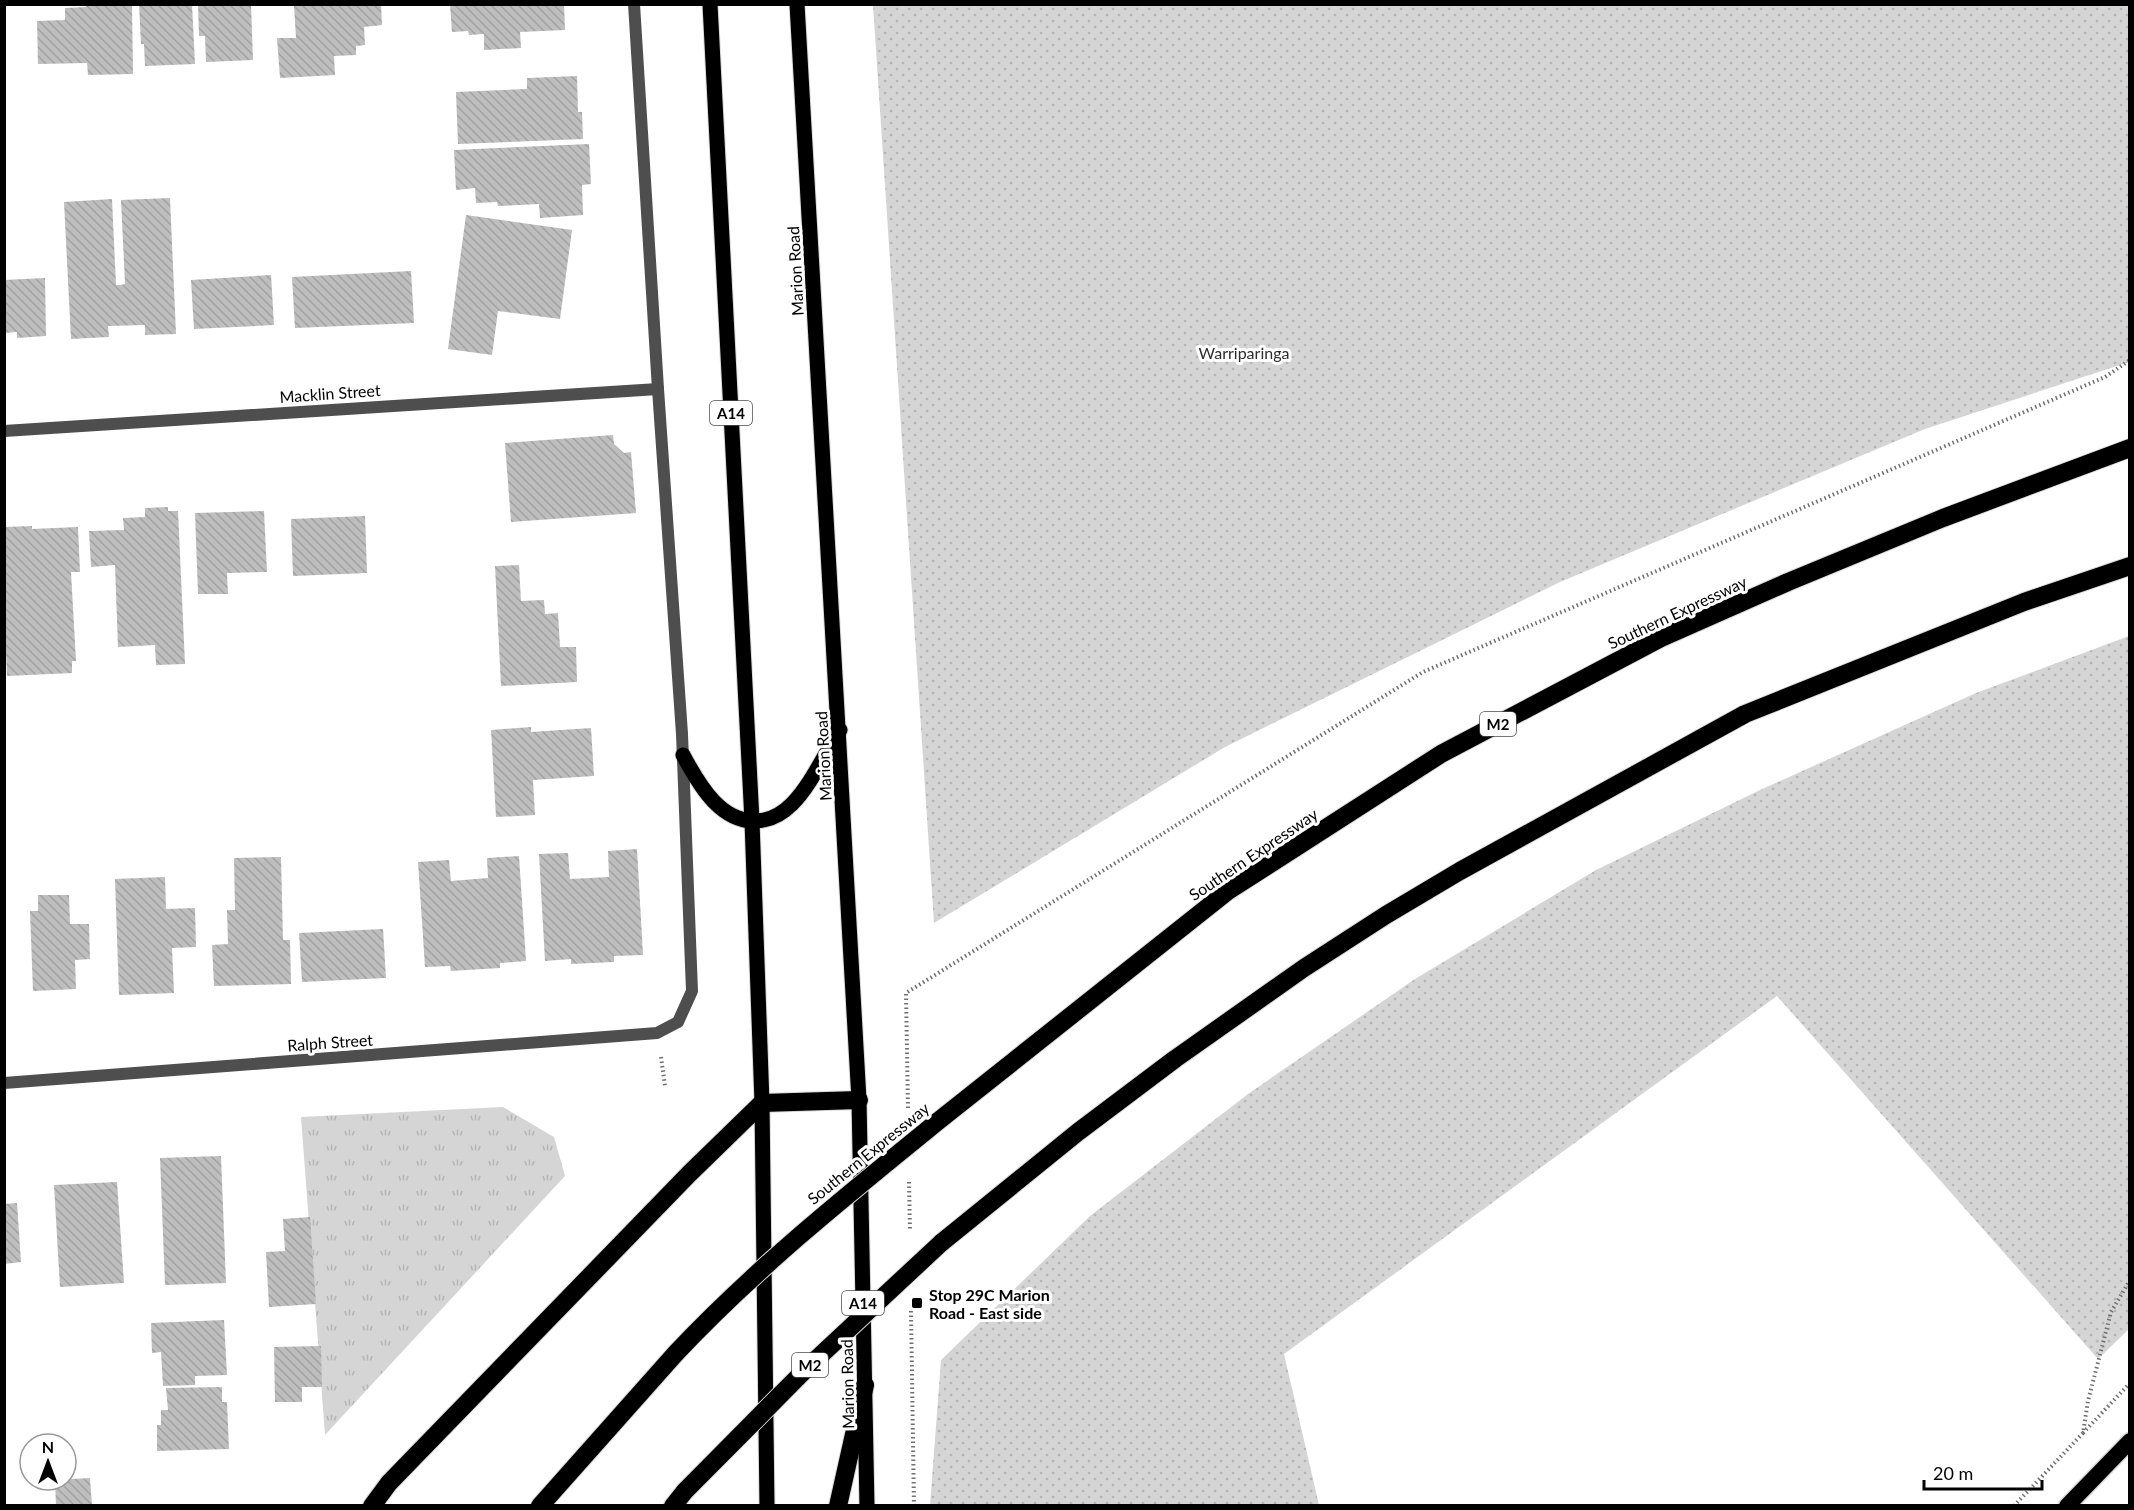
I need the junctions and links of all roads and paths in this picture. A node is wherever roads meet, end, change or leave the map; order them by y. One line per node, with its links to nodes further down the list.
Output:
1 (634, 4): 5 (street)
2 (710, 4): 11 (main road, A14)
3 (797, 4): 9 (main road, Marion Road / A14)
4 (2130, 360): 12 (path)
5 (658, 389): 6 (street, Macklin Street); 10 (street)
6 (4, 430)
7 (2130, 448): 22 (highway, Southern Expressway / M2, bridge)
8 (2130, 566): 23 (highway, M2, bridge)
9 (840, 730): 11 (main road); 14 (main road, Marion Road / A14)
10 (683, 755): 11 (main road); 13 (street, Ralph Street)
11 (752, 821): 15 (main road, A14)
12 (906, 993)
13 (4, 1083)
14 (859, 1100): 15 (highway); 18 (main road, Marion Road / A14)
15 (762, 1103): 21 (highway); 24 (main road, A14)
16 (2130, 1281): 19 (path)
17 (2130, 1383): 19 (path)
18 (865, 1385): 25 (highway); 26 (main road, Marion Road / A14)
19 (2083, 1433): 27 (path)
20 (2130, 1441): 28 (highway)
21 (372, 1506)
22 (540, 1506)
23 (673, 1506)
24 (767, 1506)
25 (838, 1506)
26 (867, 1506)
27 (2014, 1506)
28 (2067, 1506)

